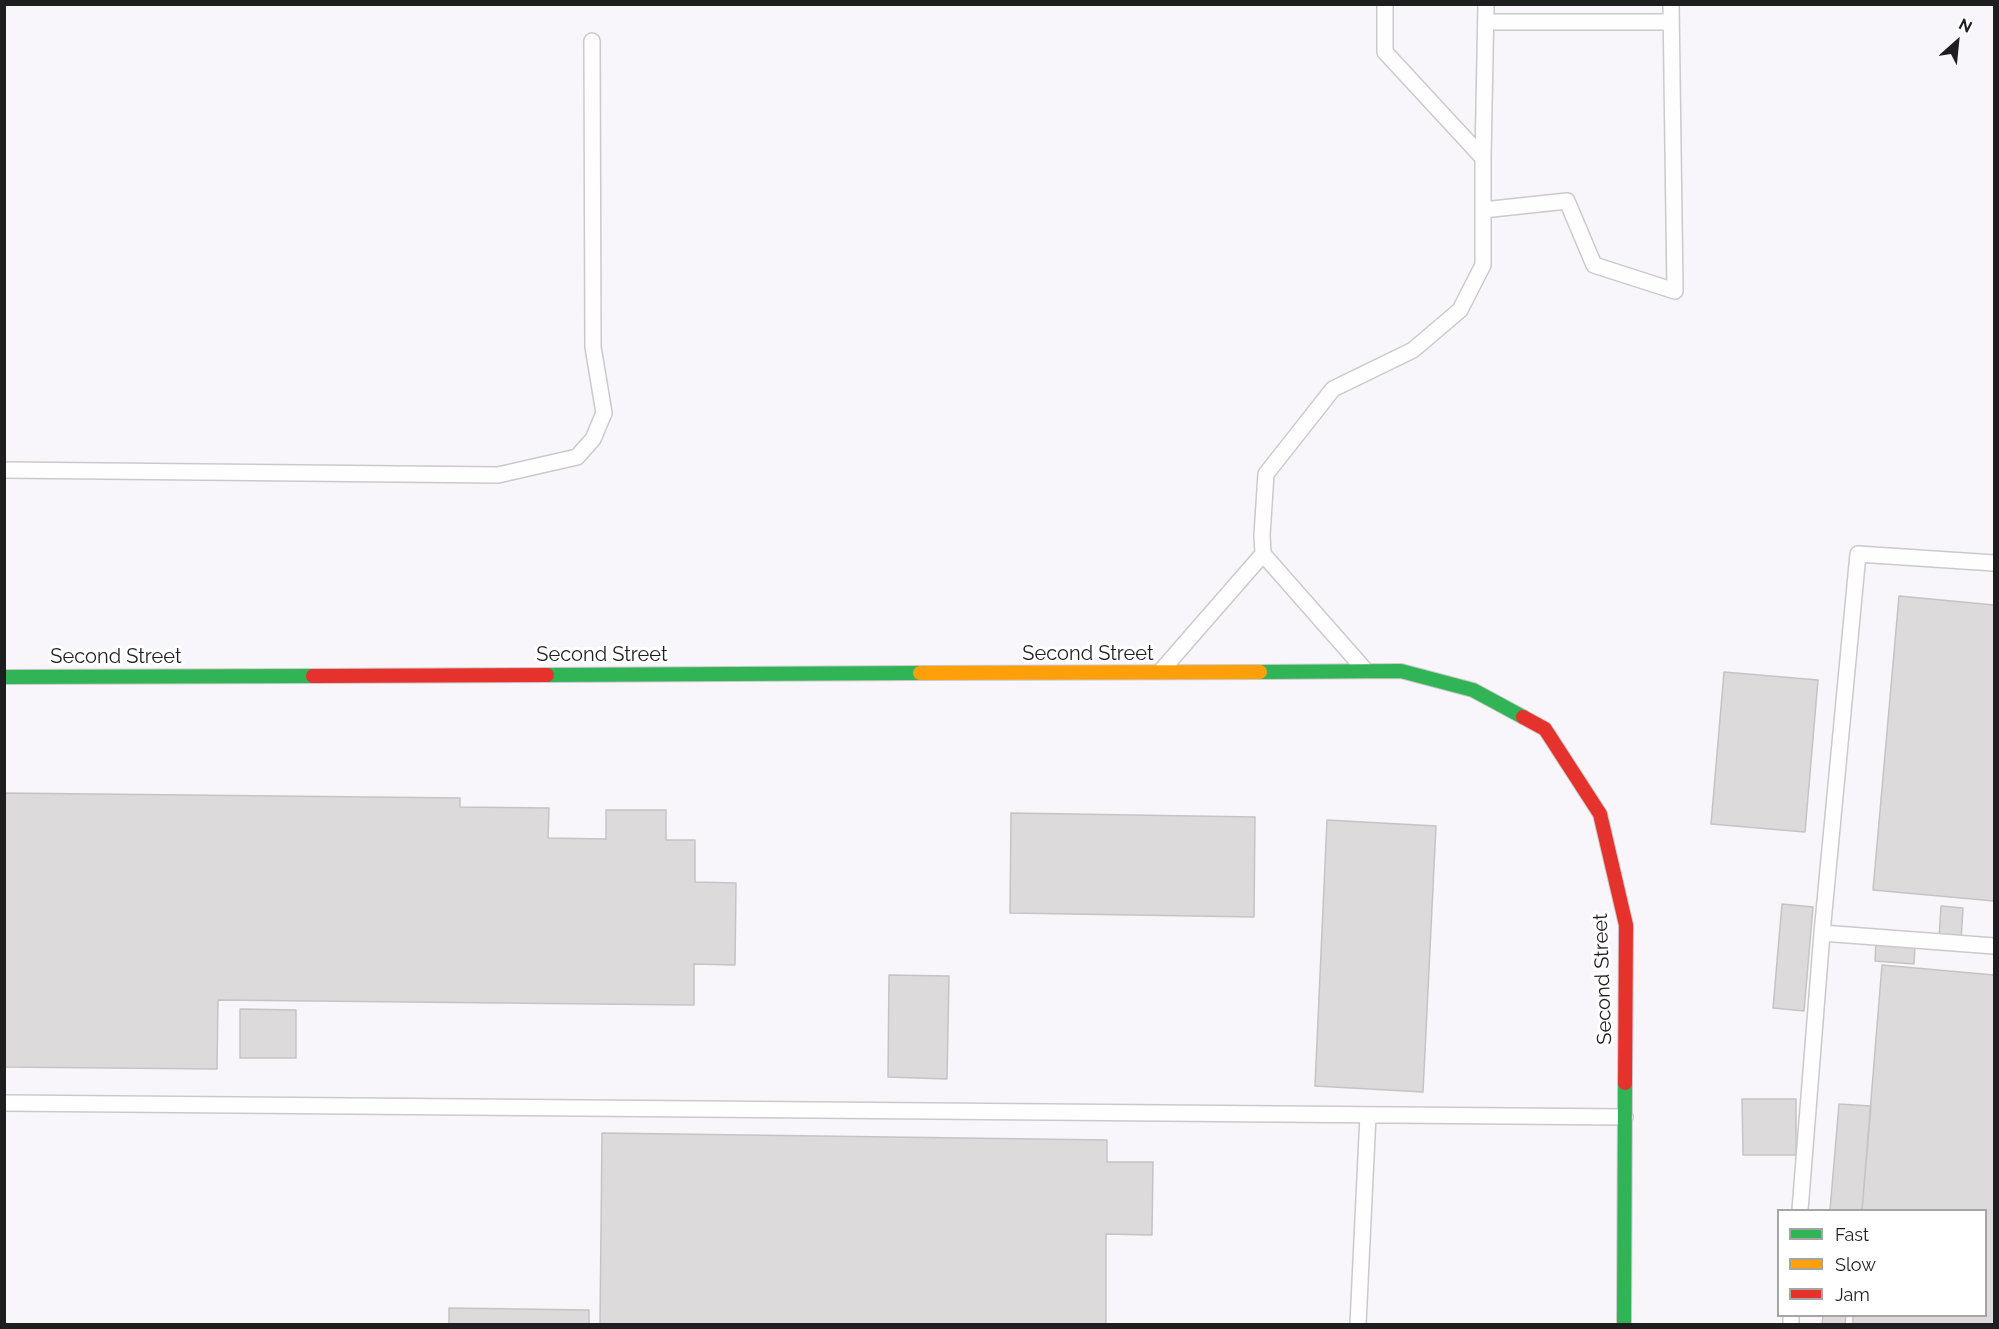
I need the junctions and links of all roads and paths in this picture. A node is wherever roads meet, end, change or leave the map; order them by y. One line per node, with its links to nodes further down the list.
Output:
1 (1385, 4): 7 (lane)
2 (1486, 4): 4 (lane)
3 (1671, 4): 5 (lane)
4 (1486, 22): 5 (lane); 7 (lane)
5 (1671, 22): 8 (lane)
6 (592, 41): 9 (lane)
7 (1483, 158): 8 (lane)
8 (1483, 210): 10 (lane)
9 (4, 470)
10 (1263, 554): 12 (lane); 13 (lane)
11 (1995, 563): 15 (lane)
12 (1366, 671): 13 (street, Second Street); 19 (street, Second Street)
13 (1159, 673): 14 (street, Second Street)
14 (4, 677)
15 (1822, 933): 16 (lane); 20 (lane)
16 (1995, 946)
17 (4, 1103): 18 (lane)
18 (1368, 1115): 19 (lane); 21 (lane)
19 (1625, 1117): 22 (street, Second Street)
20 (1800, 1209)
21 (1358, 1324)
22 (1624, 1324)

